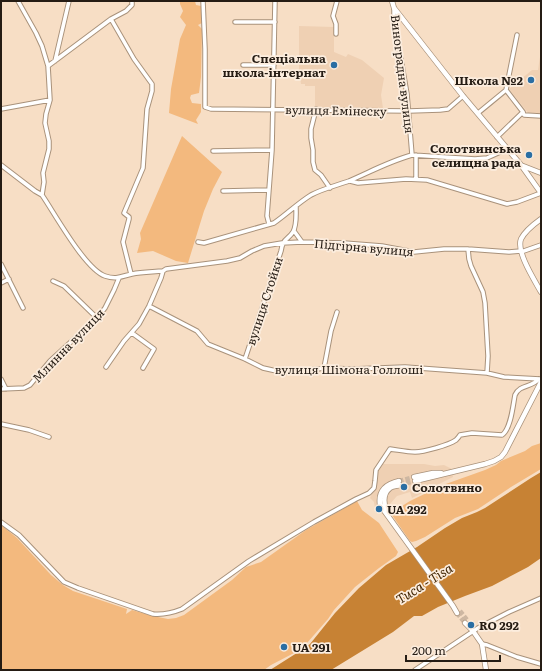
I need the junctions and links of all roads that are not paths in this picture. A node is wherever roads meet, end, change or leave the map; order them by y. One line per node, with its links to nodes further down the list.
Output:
1 (18, 1): 17 (street)
2 (69, 1): 14 (street)
3 (132, 1): 9 (street)
4 (203, 1): 22 (street, вулиця Емінеску)
5 (275, 1): 11 (street)
6 (338, 1): 12 (street)
7 (392, 1): 8 (street)
8 (394, 8): 19 (street); 24 (street, Виноградна вулиця)
9 (111, 19): 14 (street); 55 (street)
10 (235, 22): 11 (street)
11 (275, 22): 16 (street)
12 (336, 34)
13 (517, 35): 18 (street)
14 (55, 61): 17 (street)
15 (243, 65): 16 (street)
16 (274, 65): 22 (street)
17 (48, 66): 20 (street)
18 (506, 90): 25 (street); 26 (street)
19 (463, 96): 24 (street, вулиця Емінеску); 26 (street)
20 (50, 100): 21 (street); 42 (street)
21 (1, 109)
22 (273, 109): 23 (street, вулиця Емінеску); 30 (street)
23 (316, 109): 24 (street, вулиця Емінеску); 38 (street)
24 (409, 111): 32 (street, Виноградна вулиця)
25 (523, 112): 27 (street); 28 (street)
26 (478, 113): 28 (street)
27 (541, 116)
28 (497, 137): 29 (street)
29 (507, 149): 32 (street); 34 (street)
30 (272, 150): 31 (street); 39 (street)
31 (213, 152)
32 (414, 155): 36 (street, Виноградна вулиця); 37 (street)
33 (1, 165): 42 (street)
34 (521, 165): 35 (street); 41 (street)
35 (541, 173)
36 (416, 179): 37 (street); 41 (street)
37 (349, 181): 38 (street)
38 (330, 188): 43 (street)
39 (269, 190): 40 (street); 45 (street)
40 (223, 191)
41 (541, 193)
42 (42, 195): 56 (street)
43 (296, 207): 45 (street); 46 (street)
44 (541, 218): 52 (street)
45 (269, 224): 47 (street)
46 (294, 231): 48 (street); 49 (street)
47 (198, 242)
48 (302, 242): 49 (street, Підгірна вулиця); 51 (street, Підгірна вулиця)
49 (282, 243): 54 (street, Підгірна вулиця); 66 (street, вулиця Стойки)
50 (541, 245): 52 (street, Підгірна вулиця)
51 (468, 249): 52 (street, Підгірна вулиця); 70 (street)
52 (521, 251): 60 (street)
53 (1, 264): 57 (street)
54 (163, 271): 55 (street, Підгірна вулиця); 61 (street)
55 (131, 274): 56 (street, Підгірна вулиця)
56 (119, 278): 64 (street, Млинна вулиця)
57 (9, 279): 59 (street); 62 (street)
58 (52, 281): 64 (street)
59 (1, 283)
60 (541, 292)
61 (149, 306): 65 (street); 66 (street, вулиця Шімона Голлоші)
62 (23, 308)
63 (337, 312): 69 (street)
64 (97, 318): 74 (street, Млинна вулиця)
65 (132, 333): 67 (street); 68 (street)
66 (245, 359): 69 (street, вулиця Шімона Голлоші)
67 (106, 367)
68 (143, 368)
69 (324, 368): 70 (street, вулиця Шімона Голлоші)
70 (487, 373): 72 (street, вулиця Шімона Голлоші)
71 (1, 379): 74 (street)
72 (540, 380): 77 (street); 79 (street)
73 (1, 389): 74 (street, Млинна вулиця)
74 (6, 389)
75 (1, 424): 76 (street)
76 (50, 437)
77 (415, 479)
78 (399, 483): 81 (street)
79 (1, 522)
80 (541, 598): 83 (street)
81 (458, 612)
82 (466, 622): 83 (street)
83 (472, 629): 84 (street); 86 (street)
84 (482, 644): 85 (street); 87 (street)
85 (541, 664)
86 (415, 670)
87 (486, 670)

